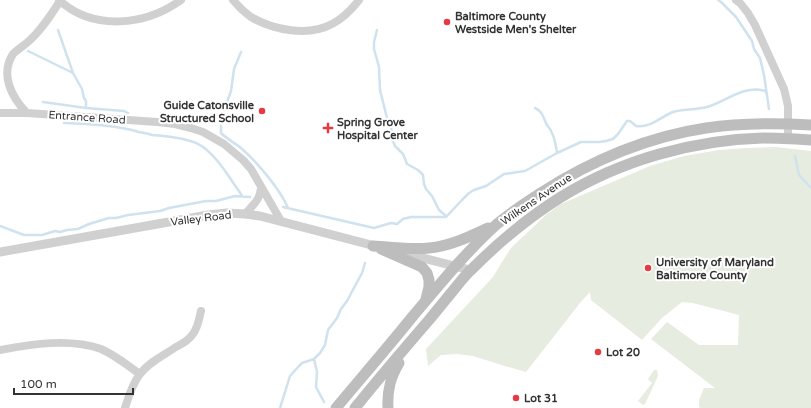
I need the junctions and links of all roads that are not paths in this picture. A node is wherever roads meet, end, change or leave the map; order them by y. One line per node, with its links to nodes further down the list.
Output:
1 (181, 0): 5 (street)
2 (233, 0): 3 (street)
3 (359, 0)
4 (736, 0): 8 (street)
5 (60, 1): 7 (street)
6 (0, 113): 7 (street, Entrance Road)
7 (27, 113): 12 (street, Entrance Road)
8 (788, 124): 9 (main road, Wilkens Avenue); 10 (street); 15 (main road, Wilkens Avenue)
9 (811, 125)
10 (788, 138): 11 (main road, Wilkens Avenue); 19 (main road, Wilkens Avenue)
11 (811, 140)
12 (261, 188): 13 (street); 14 (street, Entrance Road)
13 (245, 214): 14 (street, Valley Road); 17 (street, Valley Road)
14 (281, 222): 16 (street, Valley Road)
15 (498, 224): 16 (main road); 18 (main road, Wilkens Avenue)
16 (373, 246): 18 (street, Valley Road); 20 (main road)
17 (0, 252)
18 (455, 266): 19 (street, Valley Road); 20 (main road, Wilkens Avenue)
19 (470, 270): 22 (main road, Wilkens Avenue)
20 (425, 302): 25 (main road, Wilkens Avenue)
21 (201, 311): 24 (street)
22 (410, 342): 25 (main road, Wilkens Avenue); 27 (main road)
23 (0, 350): 24 (street)
24 (140, 374): 26 (street)
25 (349, 406)
26 (125, 408)
27 (388, 408)

